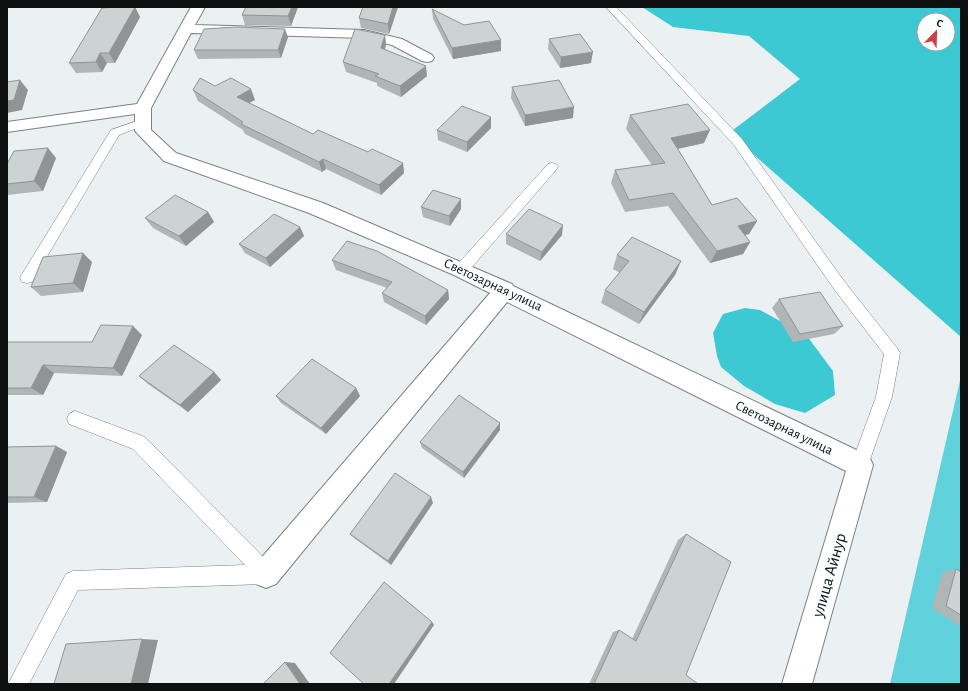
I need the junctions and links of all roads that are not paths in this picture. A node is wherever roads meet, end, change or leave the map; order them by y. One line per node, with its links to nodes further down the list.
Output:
1 (198, 7): 3 (street)
2 (612, 7): 12 (lane)
3 (186, 29): 4 (street); 5 (street)
4 (427, 58)
5 (143, 115): 6 (street); 8 (street, Светозарная улица); 9 (lane)
6 (7, 127)
7 (552, 167): 8 (lane)
8 (461, 270): 10 (street, Светозарная улица)
9 (27, 278)
10 (505, 290): 12 (street, Светозарная улица); 13 (street)
11 (75, 419): 13 (lane)
12 (860, 465): 15 (street, улица Айнур)
13 (266, 574): 14 (lane)
14 (18, 684)
15 (797, 684)

